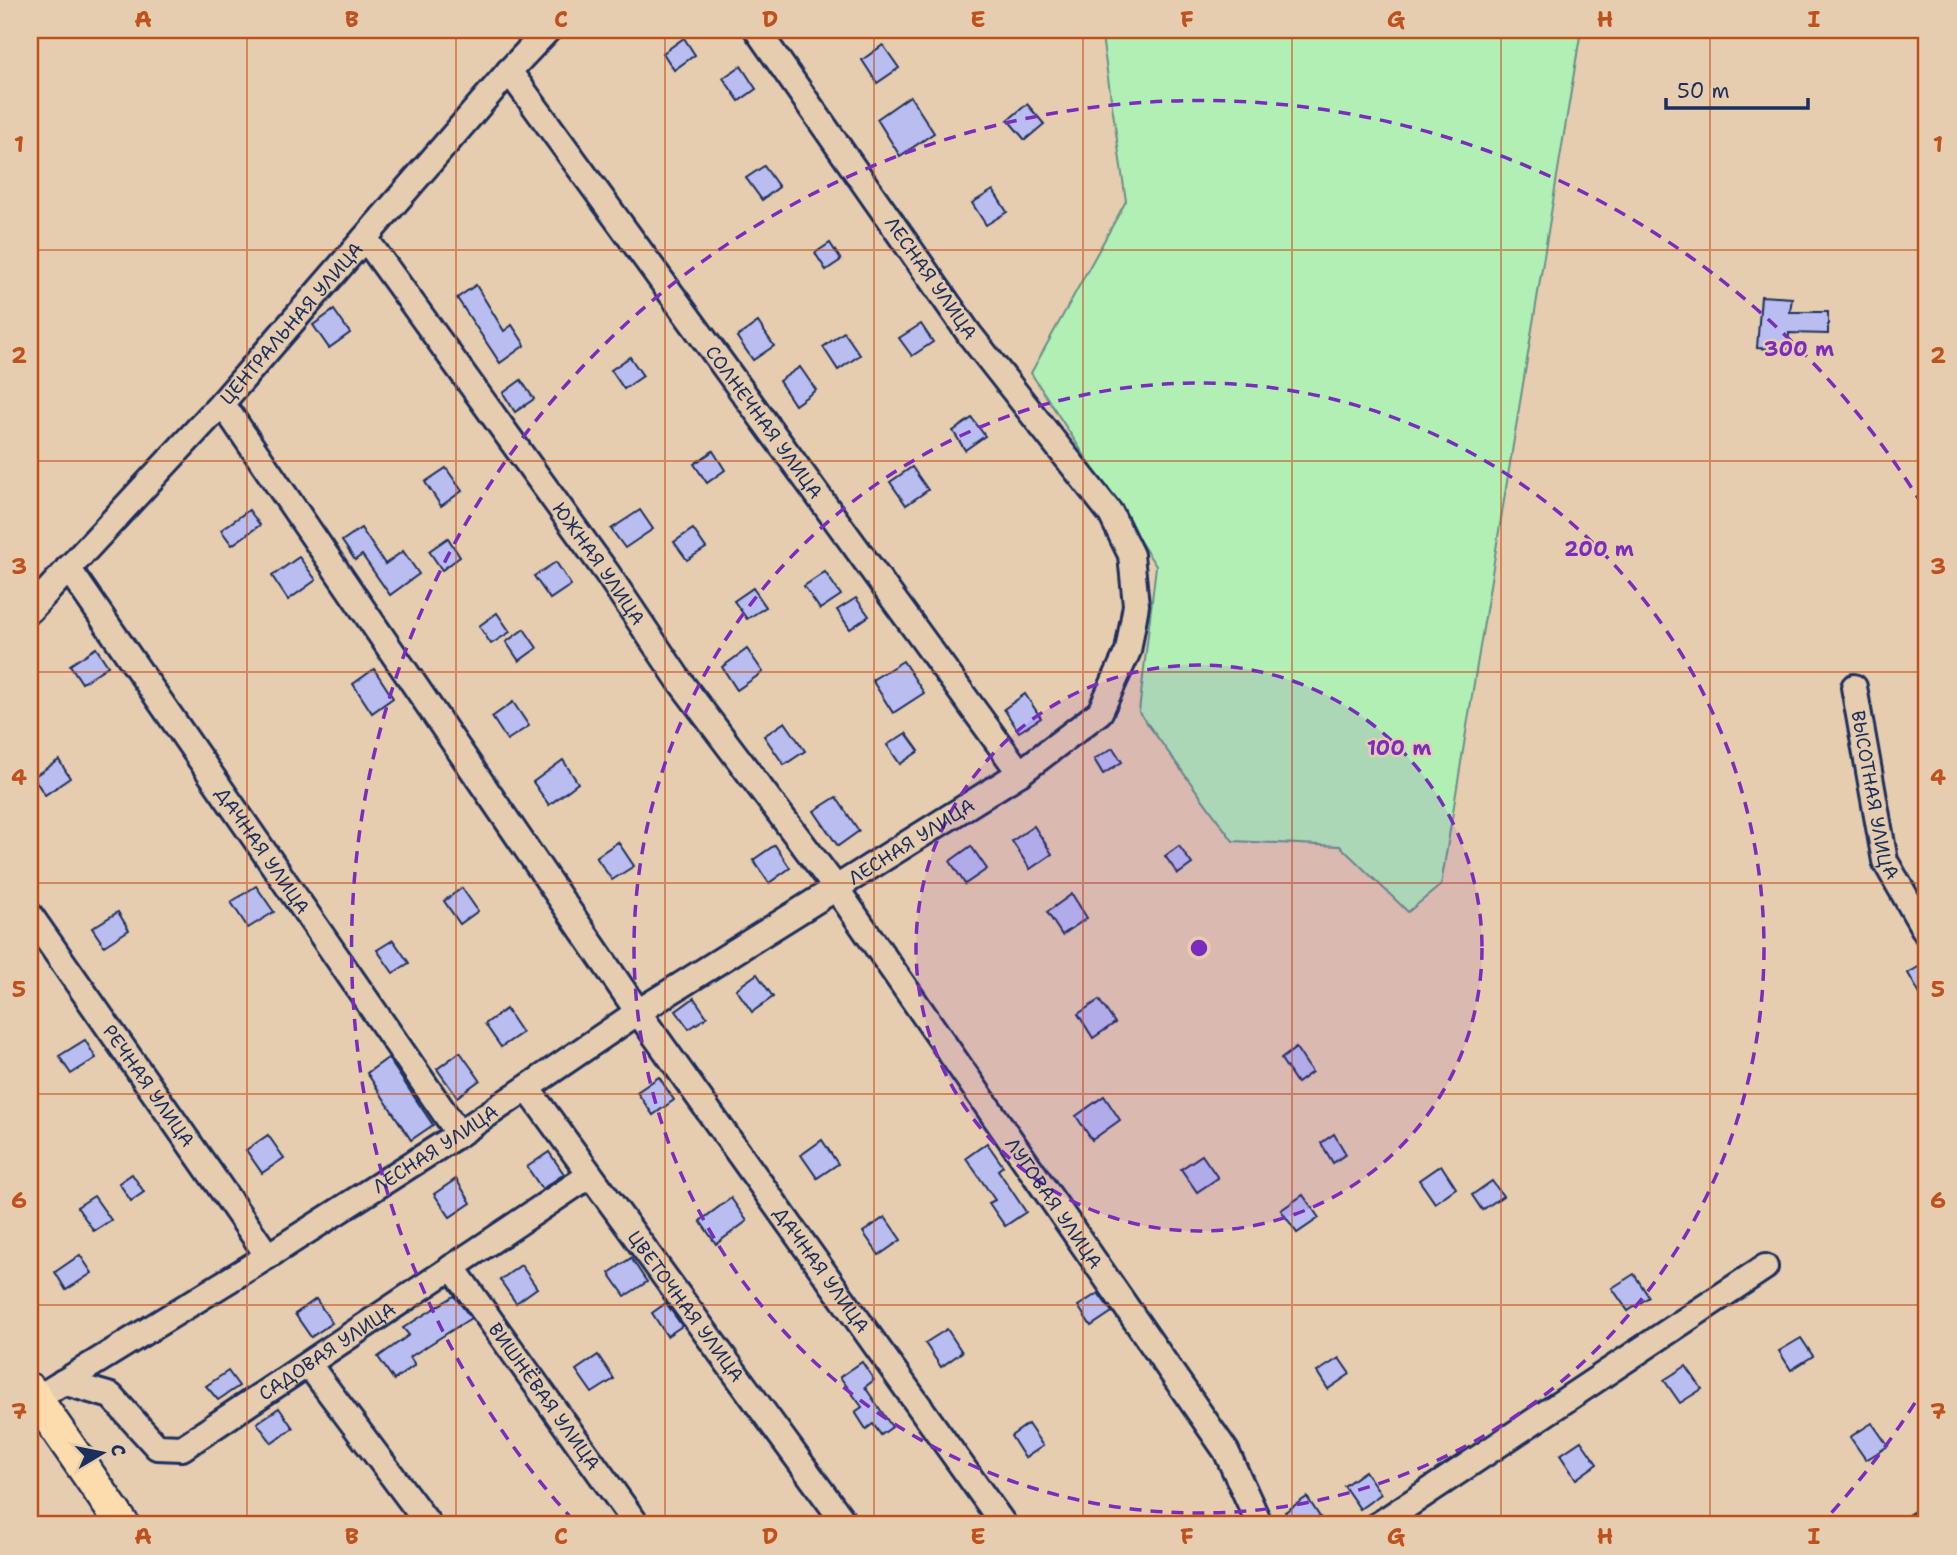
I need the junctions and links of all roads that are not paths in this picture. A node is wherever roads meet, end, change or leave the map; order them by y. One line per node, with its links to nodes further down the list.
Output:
1 (548, 30): 3 (street, ЦЕНТРАЛЬНАЯ УЛИЦА)
2 (757, 30): 9 (street, ЛЕСНАЯ УЛИЦА)
3 (509, 71): 4 (street, ЦЕНТРАЛЬНАЯ УЛИЦА); 9 (street, СОЛНЕЧНАЯ УЛИЦА)
4 (365, 238): 5 (street, ЦЕНТРАЛЬНАЯ УЛИЦА); 10 (street, ЮЖНАЯ УЛИЦА)
5 (222, 403): 6 (street, ЦЕНТРАЛЬНАЯ УЛИЦА); 13 (street, ДАЧНАЯ УЛИЦА)
6 (68, 568): 7 (street, ЦЕНТРАЛЬНАЯ УЛИЦА); 15 (street, ДАЧНАЯ УЛИЦА)
7 (30, 610)
8 (1854, 687): 12 (street, ВЫСОТНАЯ УЛИЦА)
9 (1020, 773): 10 (street, ЛЕСНАЯ УЛИЦА)
10 (836, 888): 13 (street, ЛЕСНАЯ УЛИЦА); 29 (street, ЛУГОВАЯ УЛИЦА)
11 (30, 915): 17 (street, РЕЧНАЯ УЛИЦА)
12 (1927, 934)
13 (638, 1012): 14 (street, ЛЕСНАЯ УЛИЦА); 28 (street, ДАЧНАЯ УЛИЦА)
14 (527, 1088): 15 (street, ЛЕСНАЯ УЛИЦА); 16 (street, ЦВЕТОЧНАЯ УЛИЦА)
15 (459, 1134): 17 (street, ЛЕСНАЯ УЛИЦА)
16 (590, 1175): 18 (street, САДОВАЯ УЛИЦА); 27 (street, ЦВЕТОЧНАЯ УЛИЦА)
17 (268, 1256): 21 (street, ЛЕСНАЯ УЛИЦА)
18 (452, 1267): 20 (street, САДОВАЯ УЛИЦА); 26 (street, ВИШНЁВАЯ УЛИЦА)
19 (1765, 1267): 30 (street)
20 (309, 1365): 21 (street, САДОВАЯ УЛИЦА); 25 (street)
21 (64, 1382): 22 (street, ЛЕСНАЯ УЛИЦА)
22 (33, 1394): 24 (main road)
23 (1927, 1520): 31 (street)
24 (123, 1525)
25 (429, 1525)
26 (637, 1525)
27 (846, 1525)
28 (1004, 1525)
29 (1260, 1525)
30 (1378, 1525)
31 (1918, 1525)

